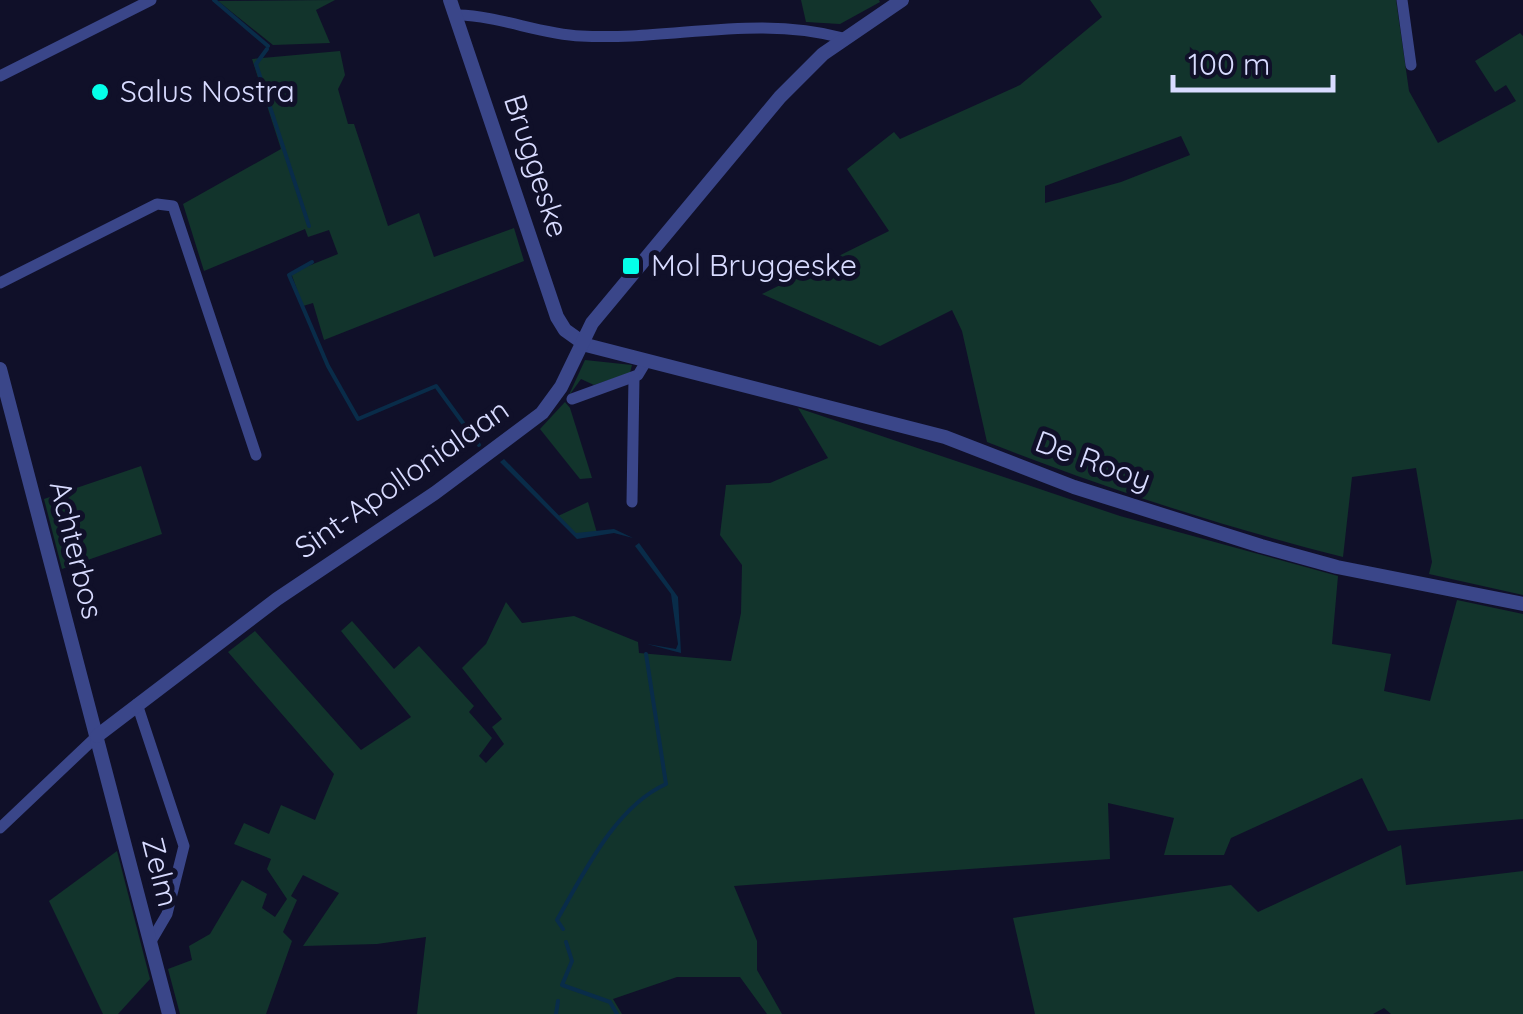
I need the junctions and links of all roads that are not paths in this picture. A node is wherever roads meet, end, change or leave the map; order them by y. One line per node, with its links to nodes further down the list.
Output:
1 (150, 0): 8 (street)
2 (450, 0): 5 (street, Bruggeske)
3 (902, 0): 6 (street, Sint-Apollonialaan)
4 (1402, 0): 7 (street)
5 (458, 15): 6 (street); 10 (street, Bruggeske)
6 (843, 38): 10 (street, Sint-Apollonialaan)
7 (1411, 65)
8 (0, 76)
9 (0, 283): 15 (street)
10 (580, 342): 11 (street, De Rooy); 18 (street, Sint-Apollonialaan)
11 (648, 360): 13 (street); 17 (street, De Rooy)
12 (0, 369): 19 (street, Achterbos)
13 (634, 376): 14 (street); 16 (street)
14 (572, 399)
15 (256, 455)
16 (632, 502)
17 (1523, 604)
18 (137, 704): 19 (street, Sint-Apollonialaan); 21 (street)
19 (98, 740): 20 (street); 21 (street, Zelm)
20 (0, 828)
21 (150, 943): 22 (street, Zelm)
22 (169, 1014)

